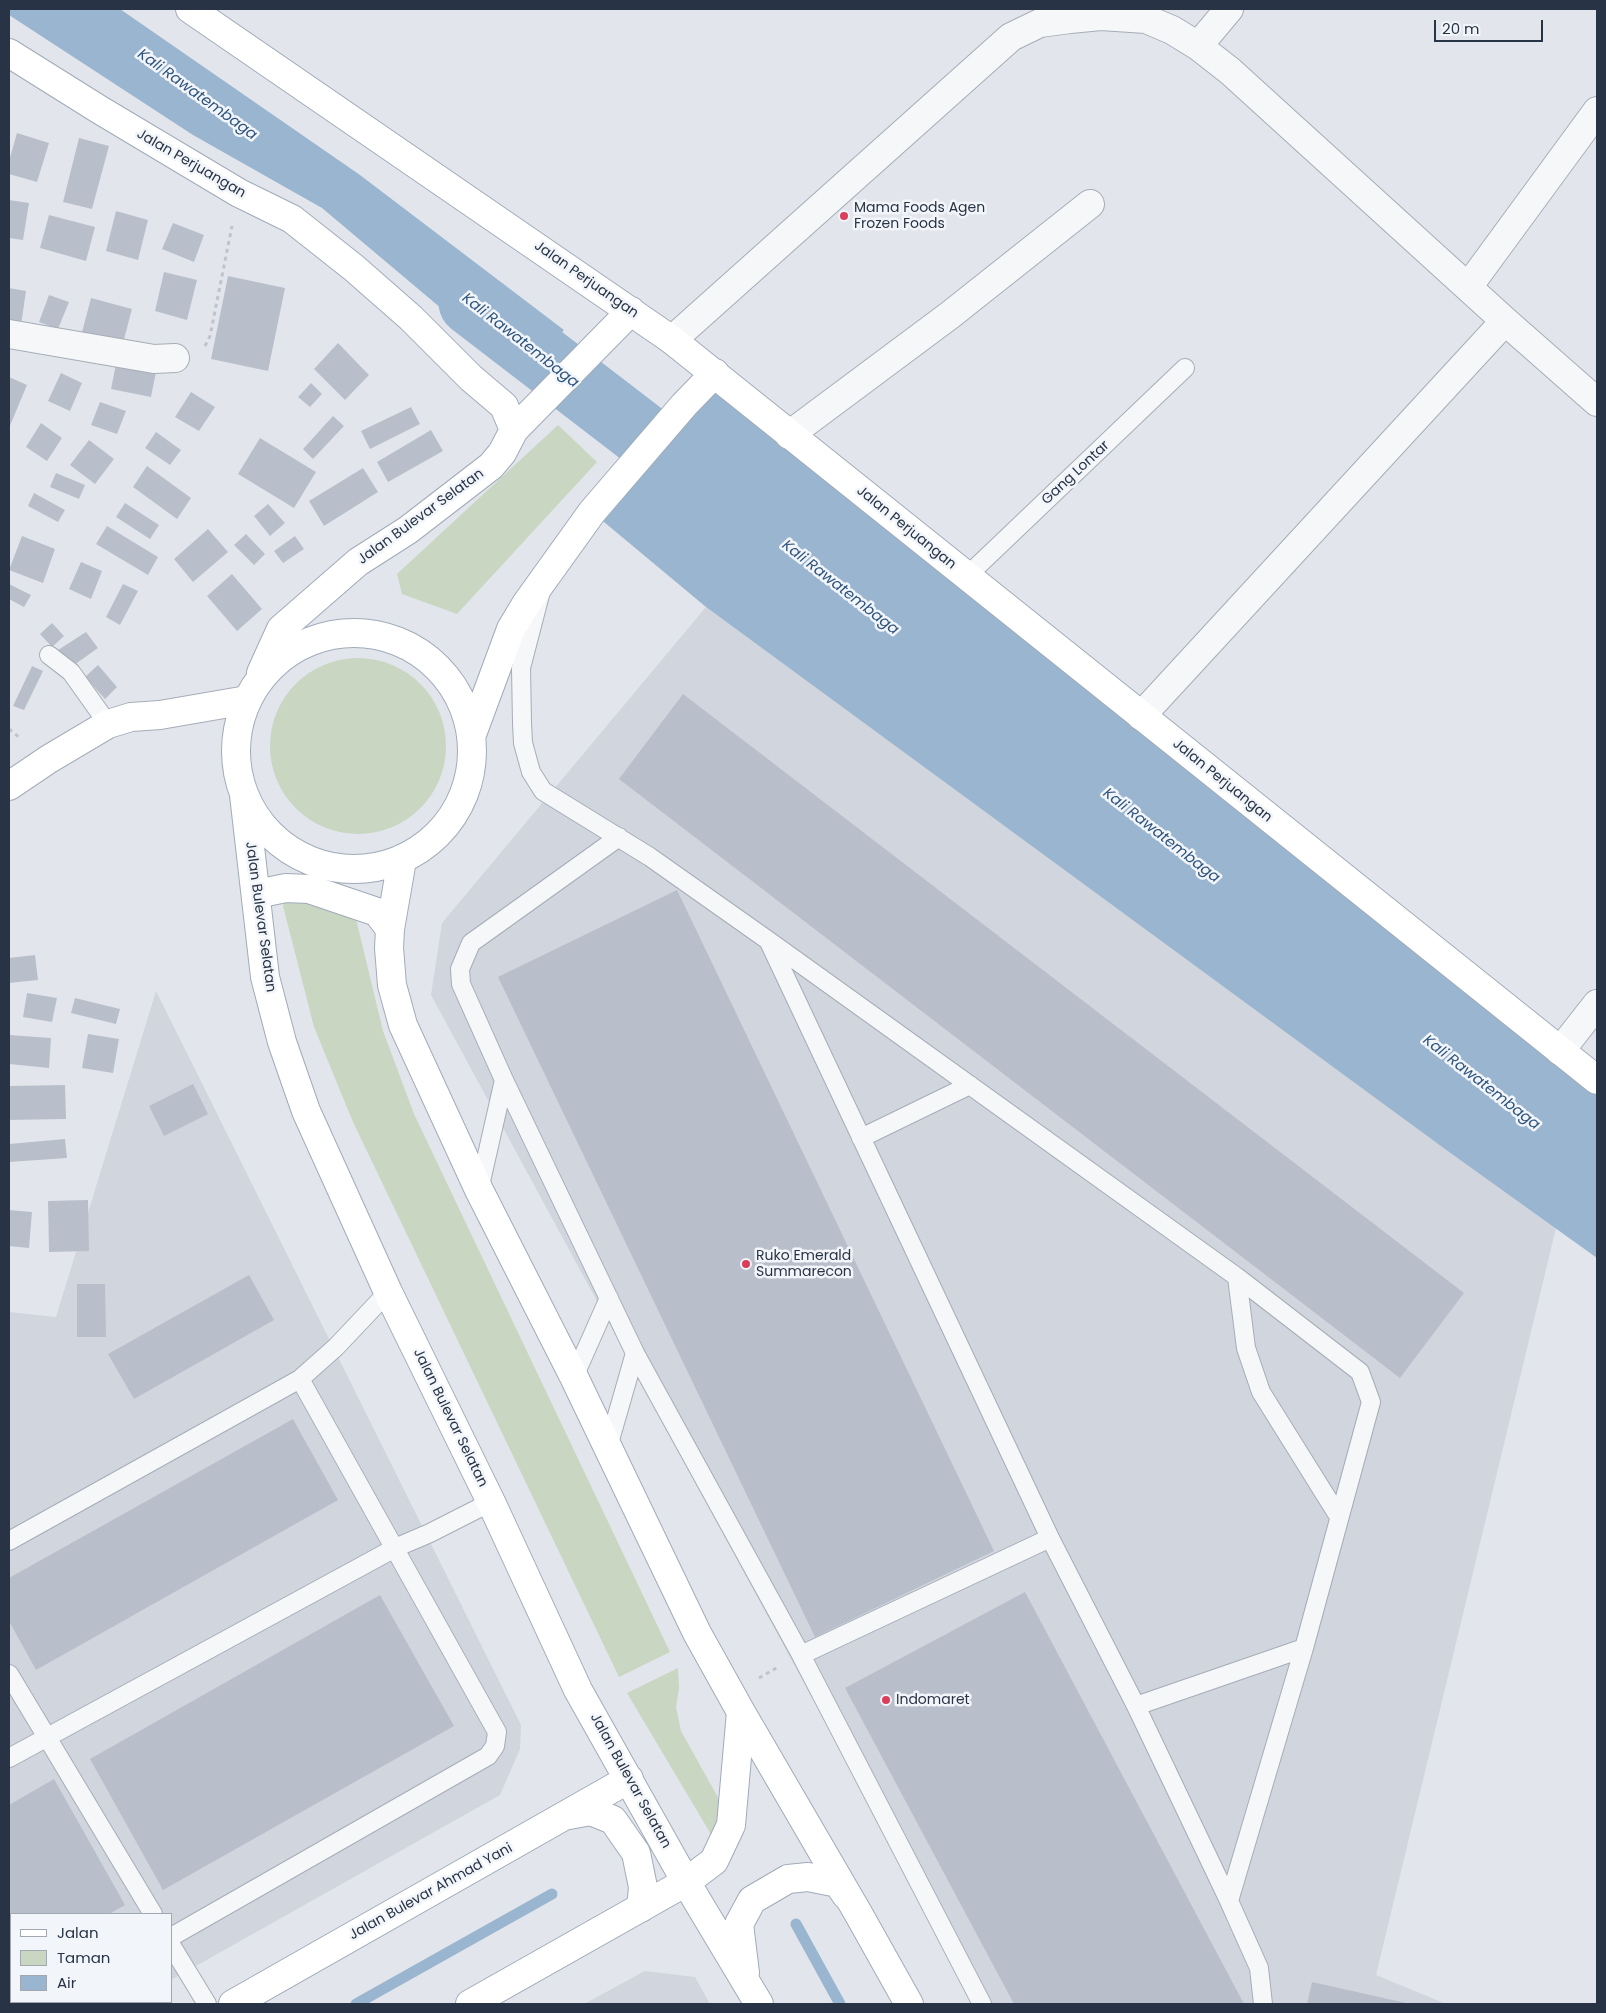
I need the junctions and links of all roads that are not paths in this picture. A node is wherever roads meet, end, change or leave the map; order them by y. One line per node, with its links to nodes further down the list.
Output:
1 (190, 9): 9 (main road, Jalan Perjuangan)
2 (1229, 9): 4 (street)
3 (1037, 16): 4 (street); 12 (street)
4 (1198, 46): 8 (street)
5 (9, 53): 17 (main road, Jalan Perjuangan)
6 (1597, 111): 8 (street)
7 (1090, 204): 18 (street)
8 (1468, 287): 10 (street)
9 (631, 311): 12 (main road, Jalan Perjuangan); 17 (main road, Jalan Bulevar Selatan)
10 (1505, 321): 16 (street); 23 (street)
11 (9, 334): 13 (street)
12 (672, 340): 15 (main road, Jalan Perjuangan)
13 (175, 358)
14 (1185, 368): 19 (lane, Gang Lontar)
15 (716, 373): 18 (main road, Jalan Perjuangan); 20 (main road)
16 (1597, 402)
17 (514, 430): 22 (main road, Jalan Bulevar Selatan)
18 (789, 435): 19 (main road, Jalan Perjuangan)
19 (967, 576): 23 (main road, Jalan Perjuangan)
20 (544, 577): 25 (main road); 28 (lane)
21 (49, 655): 24 (lane)
22 (252, 691): 24 (main road); 25 (main road); 27 (main road, Jalan Bulevar Selatan)
23 (1141, 716): 34 (main road, Jalan Perjuangan)
24 (108, 724): 26 (main road)
25 (471, 736): 29 (main road)
26 (9, 786)
27 (244, 795): 29 (main road); 30 (main road, Jalan Bulevar Selatan)
28 (619, 837): 32 (lane); 35 (lane)
29 (402, 860): 31 (main road)
30 (256, 894): 31 (main road); 41 (main road, Jalan Bulevar Selatan)
31 (390, 929): 39 (main road)
32 (769, 941): 37 (lane); 38 (lane)
33 (1597, 1004): 34 (street)
34 (1560, 1051): 36 (main road, Jalan Perjuangan)
35 (504, 1080): 39 (lane); 42 (lane)
36 (1597, 1080)
37 (970, 1085): 38 (lane); 40 (lane)
38 (861, 1138): 50 (lane)
39 (479, 1190): 44 (main road)
40 (1237, 1277): 48 (lane); 48 (lane)
41 (388, 1292): 45 (lane); 47 (main road, Jalan Bulevar Selatan)
42 (609, 1298): 43 (lane); 44 (lane)
43 (635, 1353): 46 (lane); 53 (lane)
44 (574, 1378): 46 (main road)
45 (300, 1379): 49 (lane); 51 (lane)
46 (608, 1447): 55 (main road)
47 (491, 1502): 51 (lane); 59 (main road, Jalan Bulevar Selatan)
48 (1339, 1517): 52 (lane)
49 (13, 1533)
50 (1050, 1538): 53 (lane); 56 (lane)
51 (395, 1548): 57 (lane); 66 (lane)
52 (1304, 1648): 56 (lane); 62 (lane)
53 (801, 1655): 74 (lane)
54 (9, 1674): 57 (lane)
55 (736, 1703): 61 (main road); 64 (main road)
56 (1136, 1706): 62 (lane)
57 (45, 1737): 58 (lane); 65 (lane)
58 (9, 1758)
59 (629, 1779): 60 (main road, Jalan Bulevar Ahmad Yani); 61 (main road, Jalan Bulevar Selatan)
60 (569, 1815): 63 (main road); 71 (main road, Jalan Bulevar Ahmad Yani)
61 (686, 1882): 63 (main road); 68 (main road, Jalan Bulevar Selatan)
62 (1229, 1901): 75 (lane)
63 (641, 1908): 69 (main road)
64 (858, 1912): 68 (main road); 73 (main road)
65 (152, 1913)
66 (172, 1936)
67 (172, 1946): 70 (lane)
68 (753, 1994)
69 (500, 1995): 72 (main road)
70 (206, 2004)
71 (233, 2004)
72 (470, 2004)
73 (909, 2004)
74 (982, 2004)
75 (1263, 2004)

